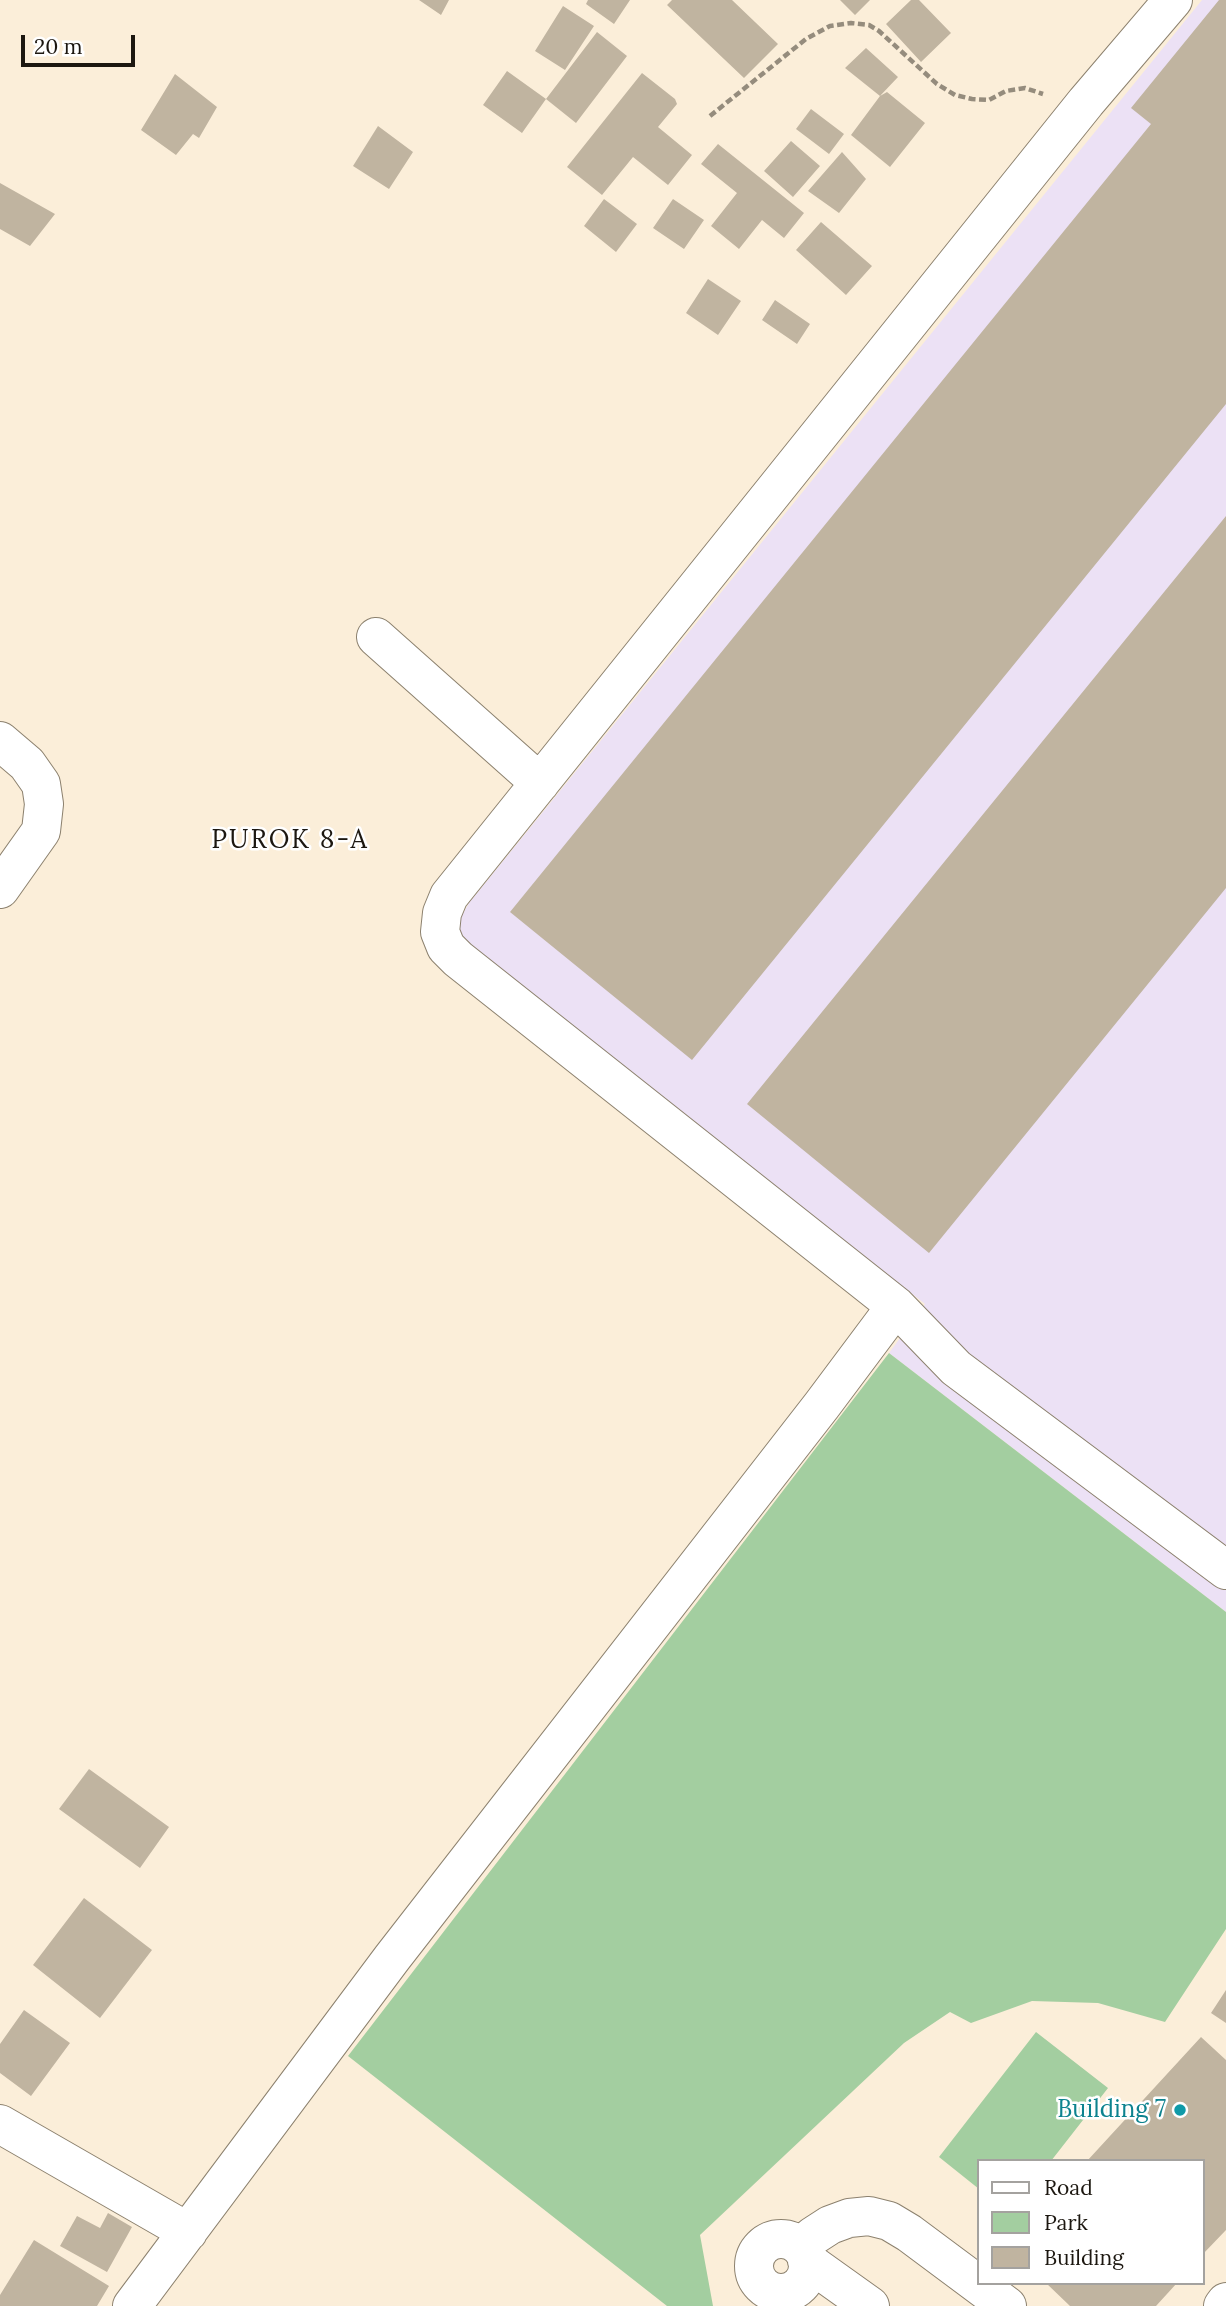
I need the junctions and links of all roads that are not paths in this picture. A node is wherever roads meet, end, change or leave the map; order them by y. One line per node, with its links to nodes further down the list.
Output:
1 (1173, 0): 4 (street)
2 (376, 637): 4 (street)
3 (0, 741): 5 (street)
4 (540, 783): 6 (street)
5 (0, 889)
6 (896, 1306): 7 (street); 9 (street)
7 (1226, 1570)
8 (0, 2124): 9 (street)
9 (188, 2232): 15 (street)
10 (804, 2255): 11 (street); 13 (street); 13 (street); 14 (street)
11 (978, 2284)
12 (979, 2285): 16 (street)
13 (796, 2299)
14 (878, 2300)
15 (132, 2306)
16 (1007, 2306)

